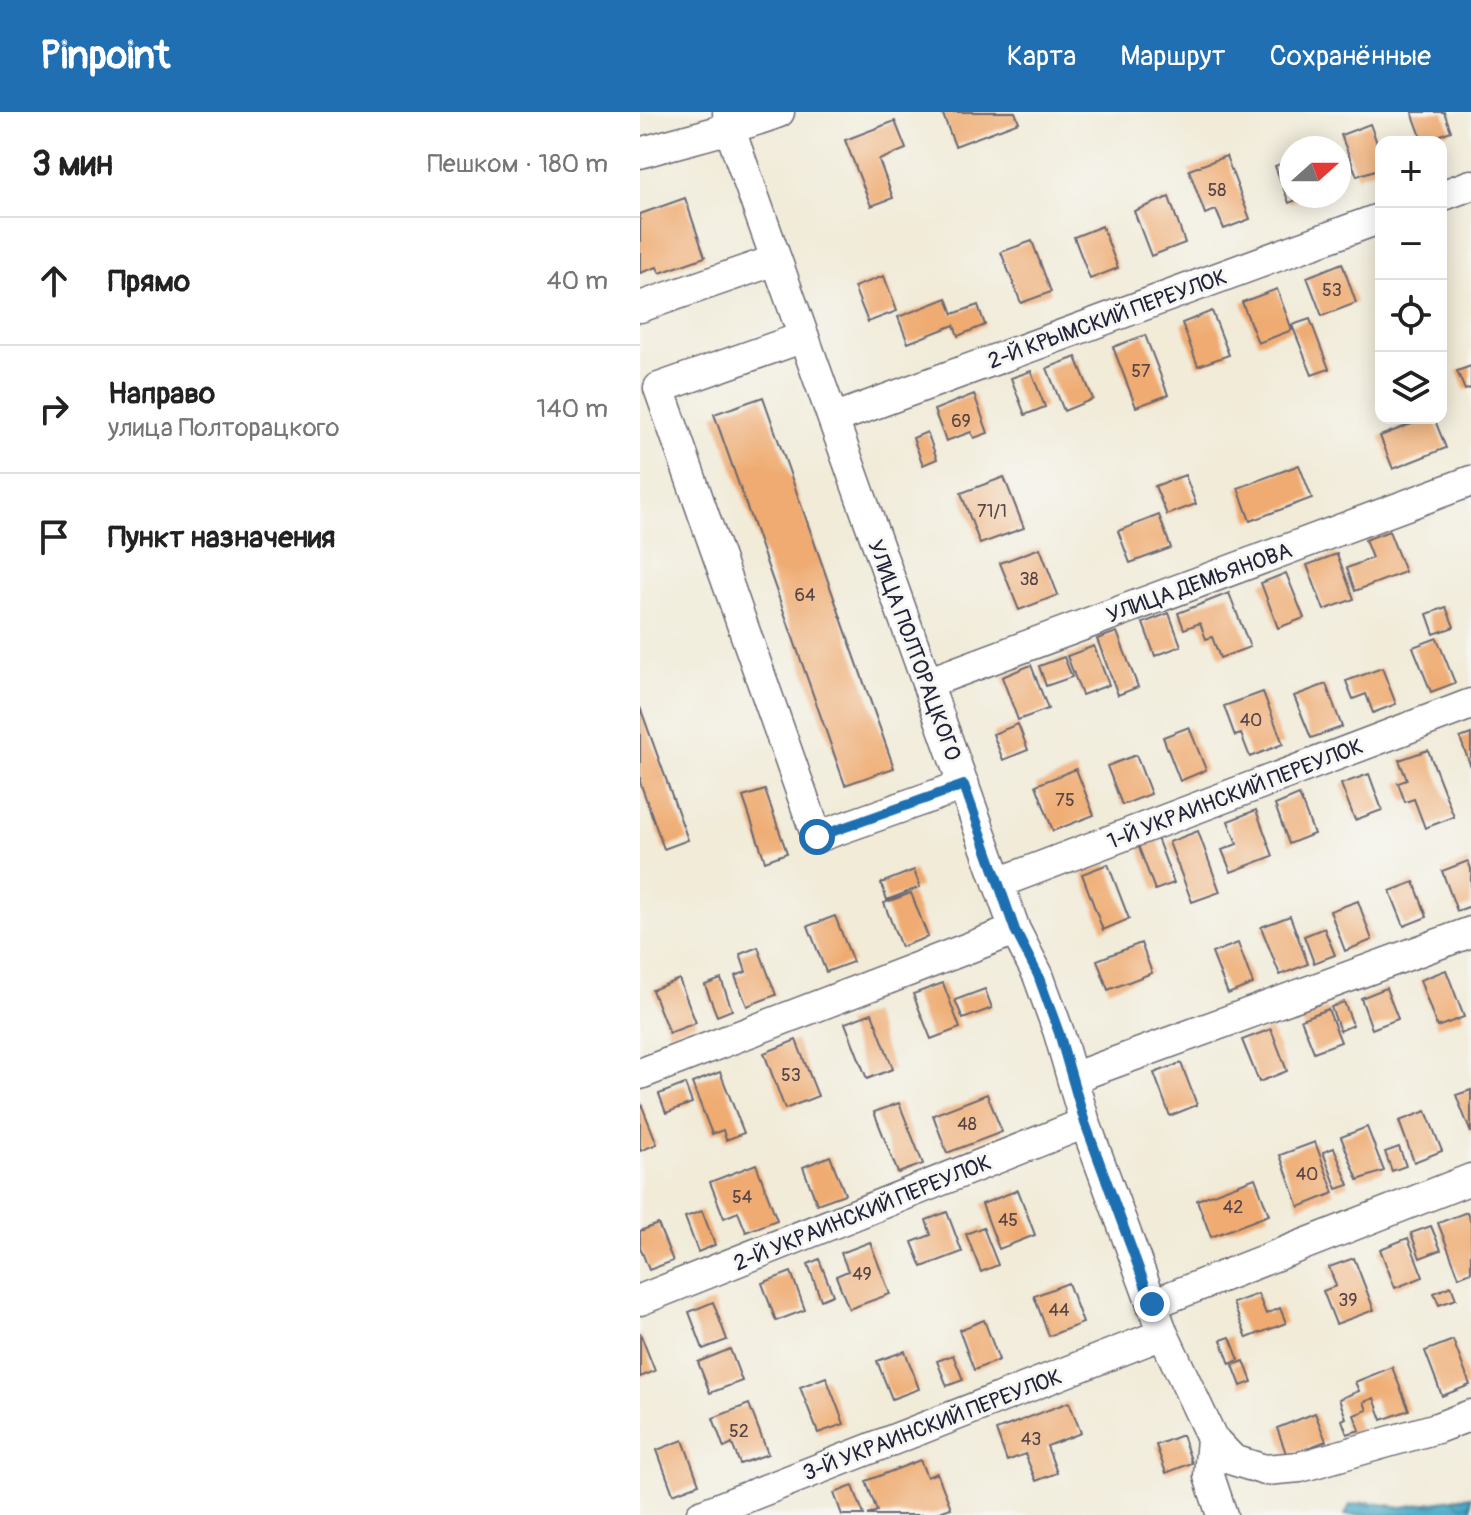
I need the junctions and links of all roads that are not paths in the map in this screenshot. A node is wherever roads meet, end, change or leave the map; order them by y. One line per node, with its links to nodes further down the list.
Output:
1 (779, 112): 2 (street)
2 (728, 119): 3 (street); 7 (street, УЛИЦА ПОЛТОРАЦКОГО)
3 (640, 153)
4 (1471, 185): 5 (street)
5 (1447, 194)
6 (1375, 220): 10 (street, 2-Й КРЫМСКИЙ ПЕРЕУЛОК)
7 (776, 260): 8 (street); 9 (street, УЛИЦА ПОЛТОРАЦКОГО)
8 (640, 307)
9 (804, 337): 10 (street, УЛИЦА ПОЛТОРАЦКОГО); 14 (street)
10 (833, 419): 12 (street, УЛИЦА ПОЛТОРАЦКОГО)
11 (1471, 481): 12 (street, УЛИЦА ДЕМЬЯНОВА)
12 (927, 683): 14 (street, УЛИЦА ПОЛТОРАЦКОГО)
13 (1471, 704): 15 (street, 1-Й УКРАИНСКИЙ ПЕРЕУЛОК)
14 (964, 785): 15 (street, УЛИЦА ПОЛТОРАЦКОГО)
15 (998, 883): 16 (street, УЛИЦА ПОЛТОРАЦКОГО)
16 (1015, 930): 18 (street); 19 (street, УЛИЦА ПОЛТОРАЦКОГО)
17 (1471, 932): 19 (street)
18 (640, 1074)
19 (1072, 1078): 20 (street, УЛИЦА ПОЛТОРАЦКОГО)
20 (1085, 1123): 22 (street, 2-Й УКРАИНСКИЙ ПЕРЕУЛОК); 23 (street, УЛИЦА ПОЛТОРАЦКОГО)
21 (1471, 1179): 23 (street)
22 (640, 1300)
23 (1152, 1304): 24 (street, УЛИЦА ПОЛТОРАЦКОГО)
24 (1163, 1334): 26 (street, УЛИЦА ПОЛТОРАЦКОГО); 27 (street, 3-Й УКРАИНСКИЙ ПЕРЕУЛОК)
25 (1471, 1415): 26 (street, УЛИЦА ПОЛТОРАЦКОГО)
26 (1212, 1438): 28 (street)
27 (701, 1515)
28 (1222, 1515)

